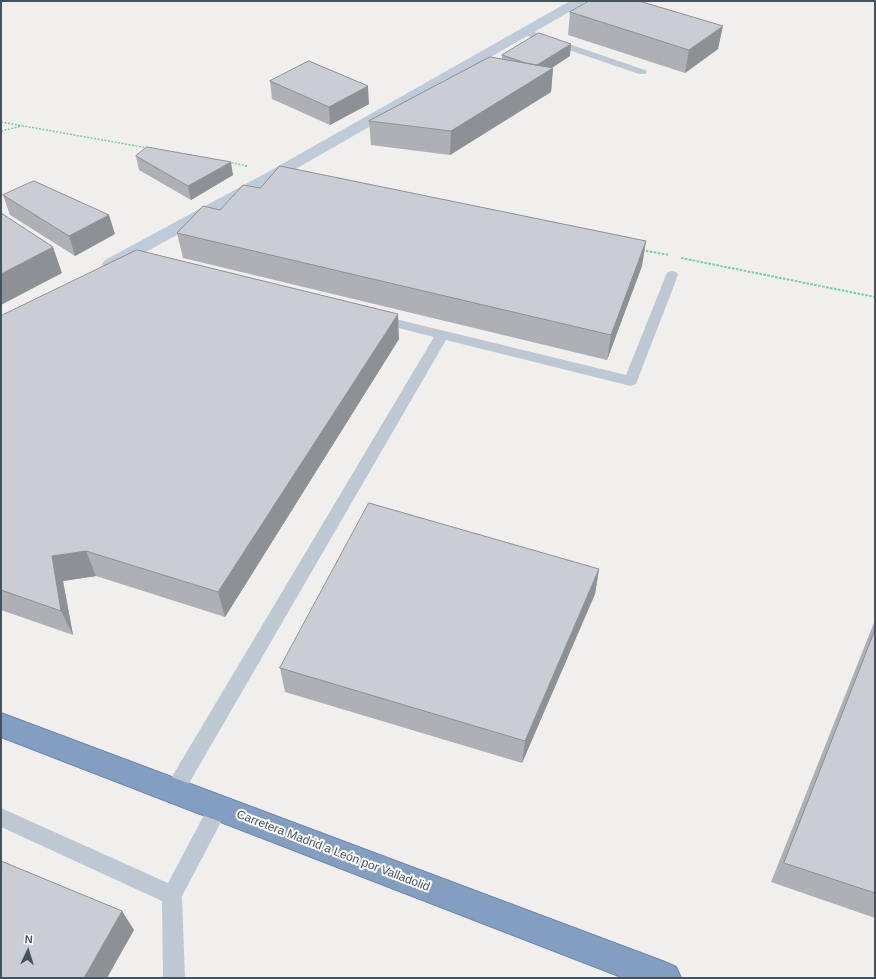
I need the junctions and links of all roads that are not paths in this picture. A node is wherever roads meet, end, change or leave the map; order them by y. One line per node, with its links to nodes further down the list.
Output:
1 (579, 1): 2 (street)
2 (525, 32): 3 (lane); 4 (street)
3 (642, 72)
4 (98, 272)
5 (672, 275): 7 (lane)
6 (365, 316): 7 (lane)
7 (442, 335): 9 (lane)
8 (1, 726): 9 (highway, Carretera Madrid a León por Valladolid)
9 (174, 791): 10 (highway, Carretera Madrid a León por Valladolid)
10 (219, 808): 12 (lane); 14 (highway, Carretera Madrid a León por Valladolid)
11 (1, 817): 12 (lane)
12 (172, 895): 13 (lane)
13 (174, 978)
14 (665, 978)

